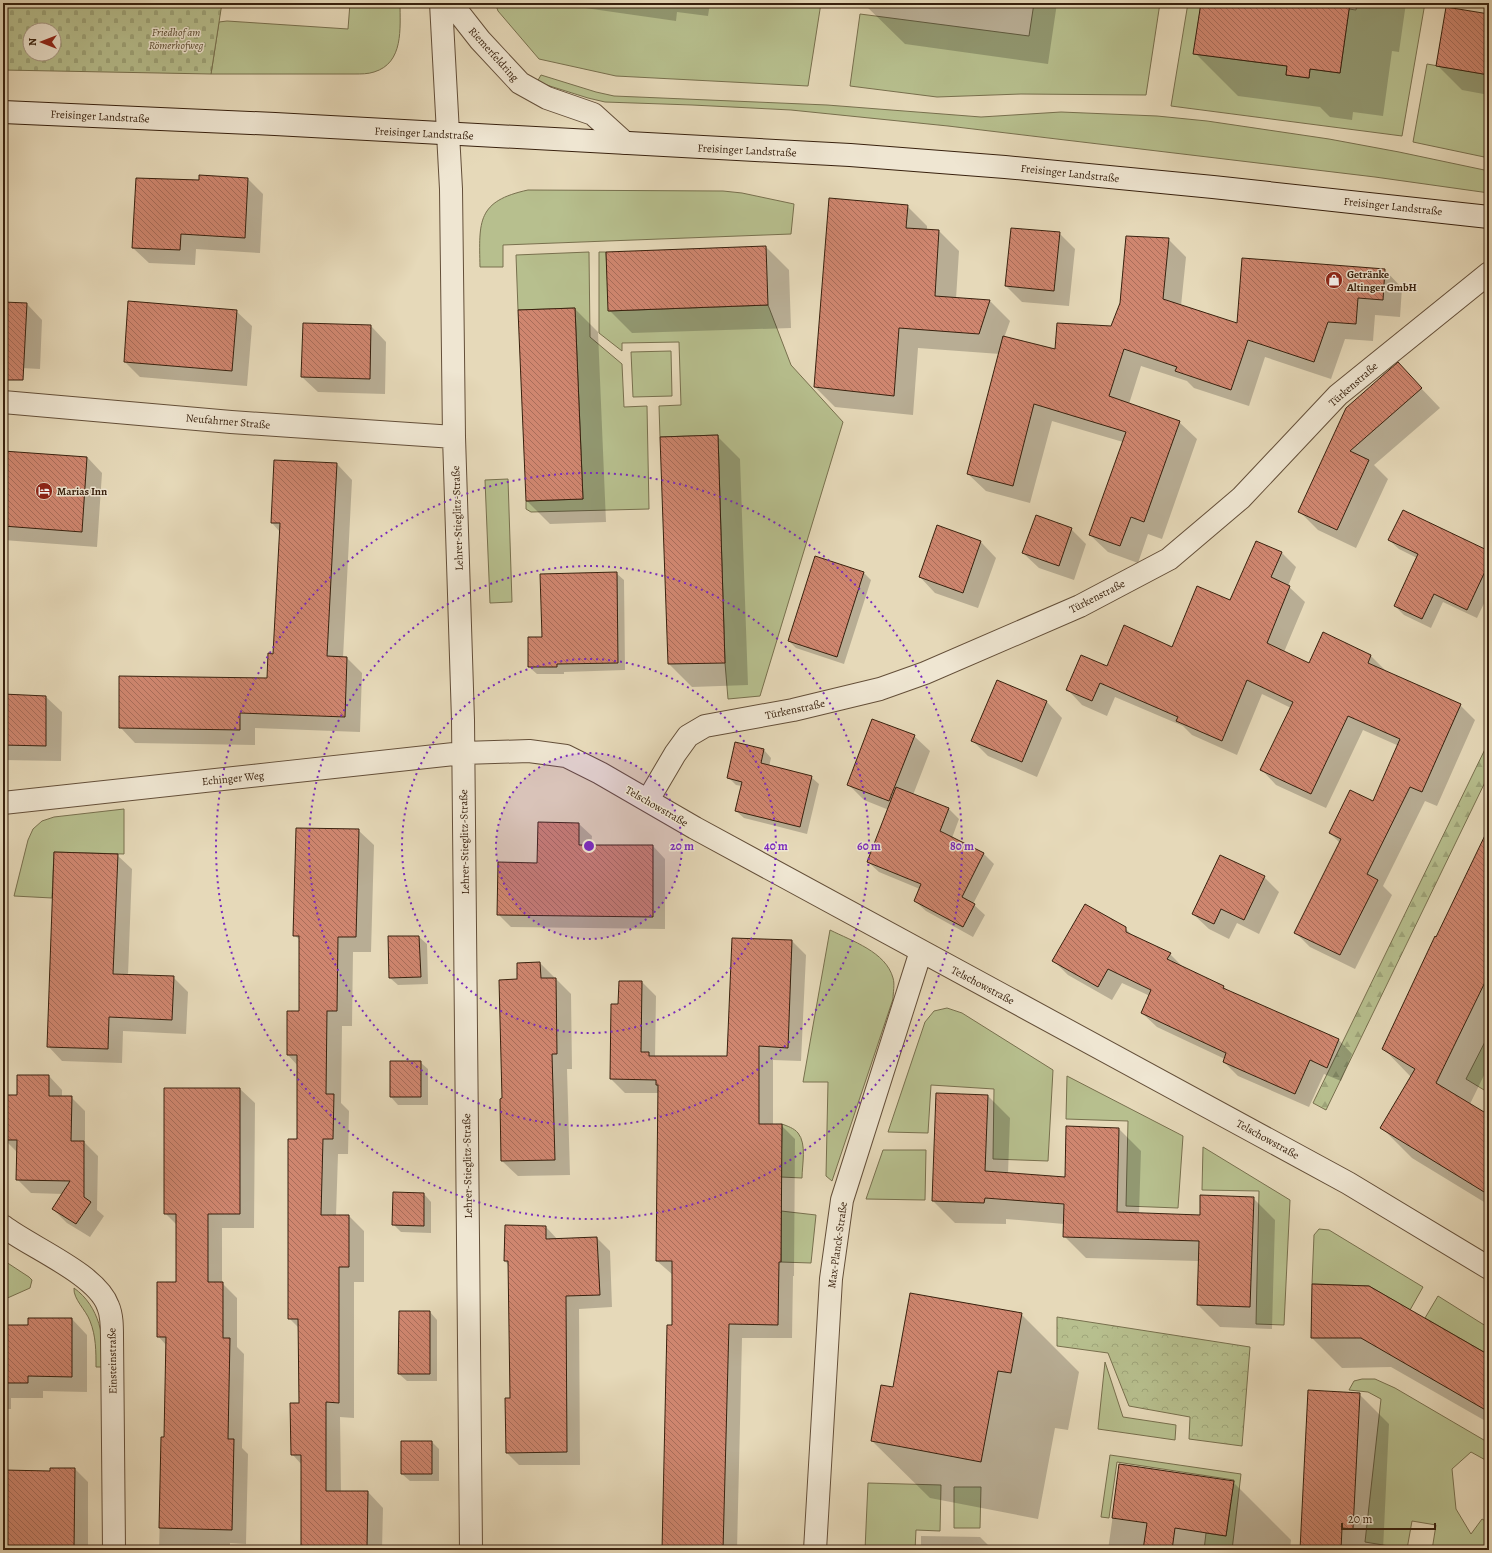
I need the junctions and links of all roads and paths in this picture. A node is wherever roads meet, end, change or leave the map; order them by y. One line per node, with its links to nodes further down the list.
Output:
1 (441, 3): 4 (street)
2 (451, 3): 5 (street, Riemerfeldring)
3 (3, 112): 4 (street, Freisinger Landstraße)
4 (448, 134): 5 (street, Freisinger Landstraße); 9 (street, Lehrer-Stieglitz-Straße)
5 (625, 143): 6 (street, Freisinger Landstraße)
6 (1489, 217)
7 (1489, 273): 11 (street, Türkenstraße)
8 (3, 402): 9 (street, Neufahrner Straße)
9 (454, 437): 10 (street, Lehrer-Stieglitz-Straße)
10 (463, 753): 11 (street, Telschowstraße); 12 (street, Echinger Weg); 17 (street, Lehrer-Stieglitz-Straße)
11 (648, 800): 13 (street, Telschowstraße)
12 (3, 803)
13 (921, 951): 15 (street, Telschowstraße); 18 (street, Max-Planck-Straße)
14 (3, 1226): 16 (street, Einsteinstraße)
15 (1489, 1268)
16 (114, 1550)
17 (471, 1550)
18 (815, 1550)

